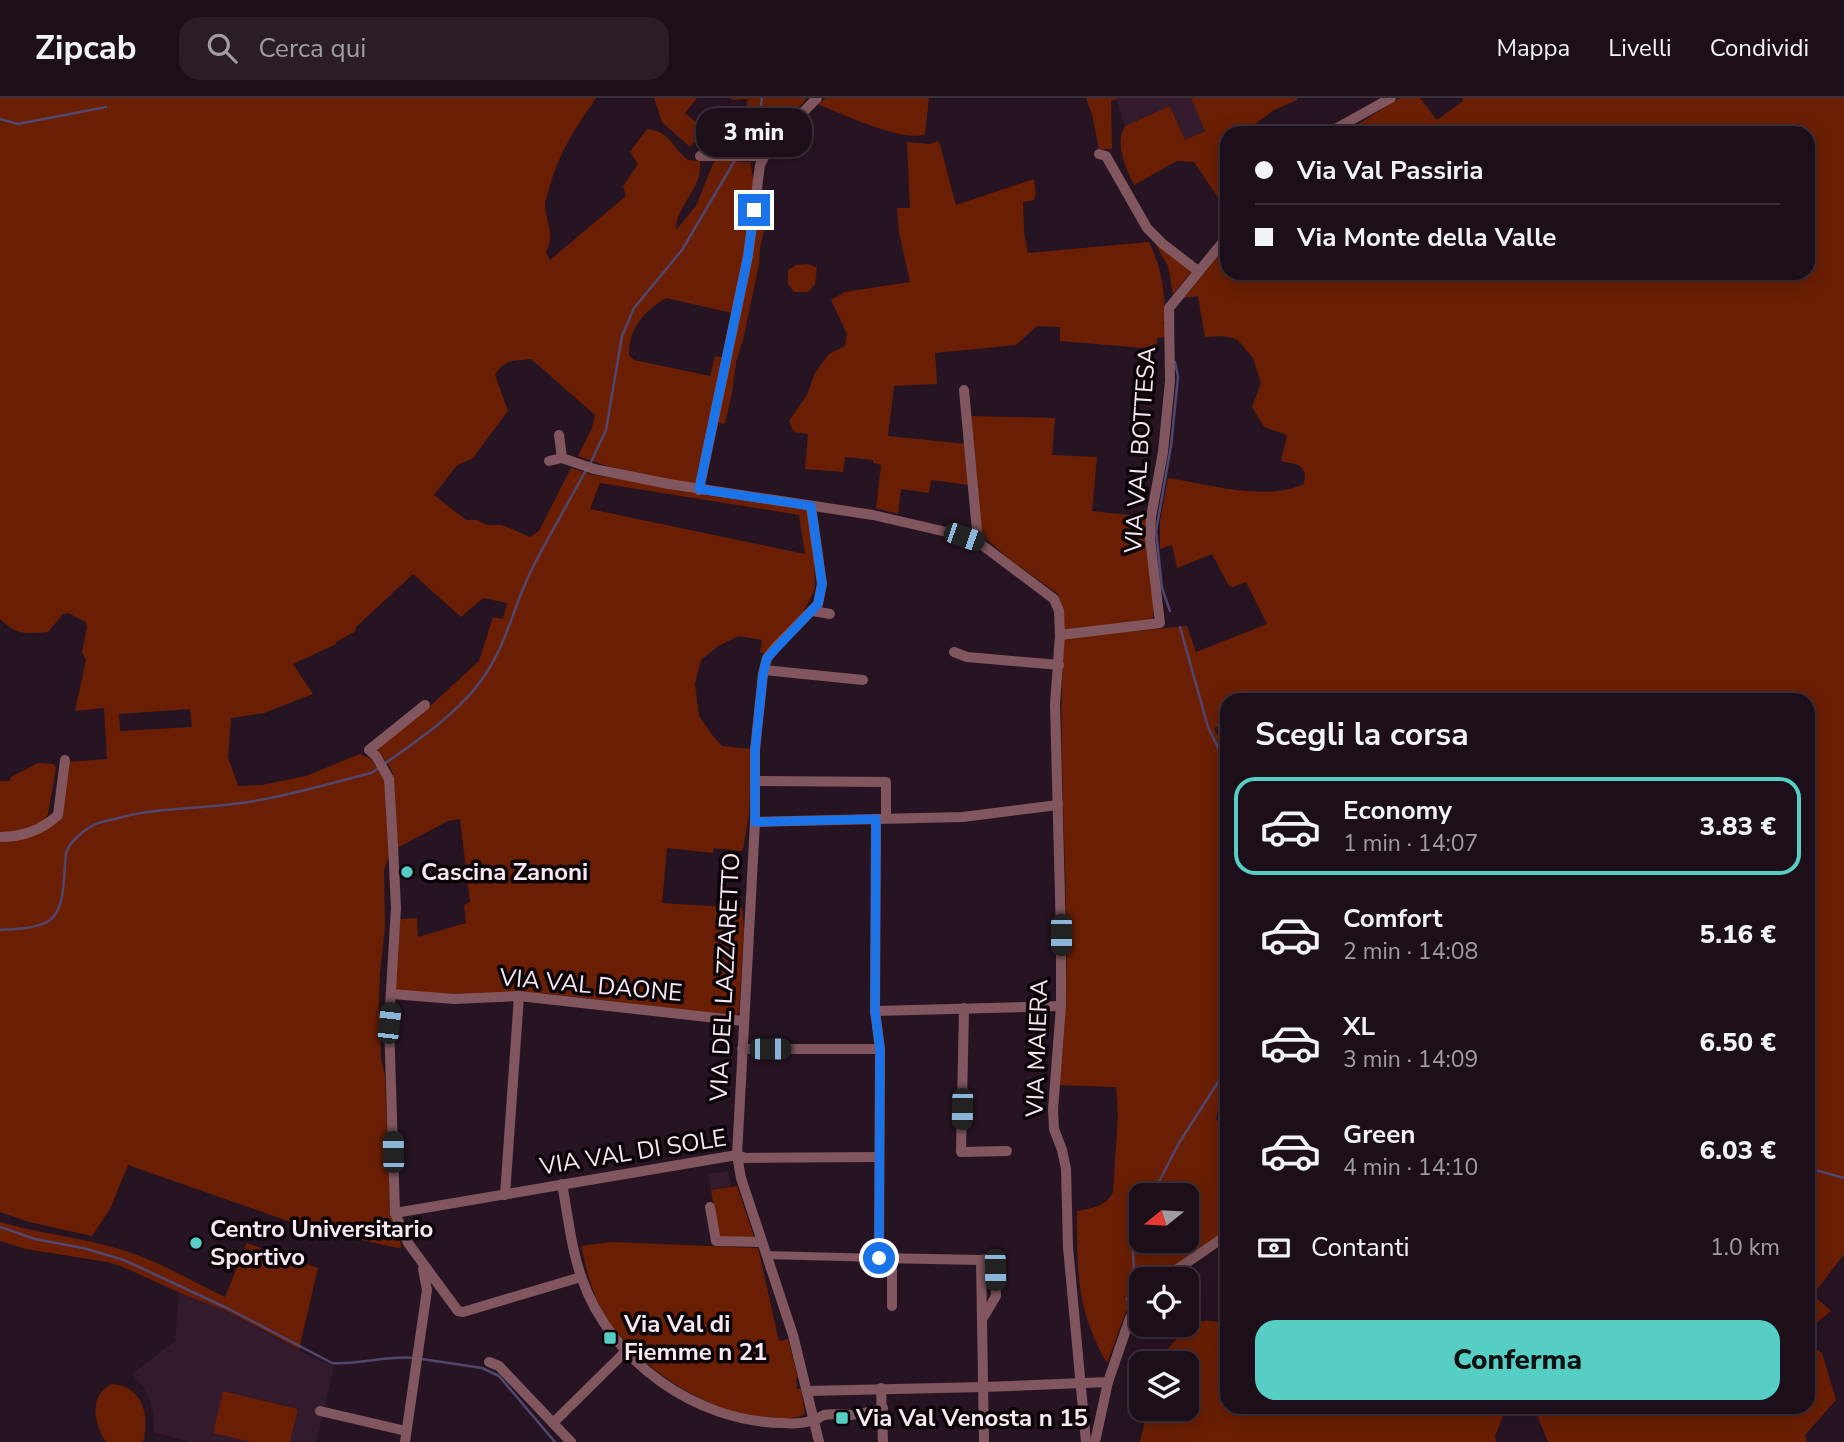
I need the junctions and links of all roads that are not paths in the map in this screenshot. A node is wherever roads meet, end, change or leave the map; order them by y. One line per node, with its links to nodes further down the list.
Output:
1 (817, 98): 6 (street)
2 (1391, 98): 3 (street)
3 (1341, 126)
4 (1099, 154): 8 (street)
5 (700, 156): 6 (street)
6 (764, 156): 13 (street)
7 (1220, 245): 8 (street, VIA VAL BOTTESA)
8 (1198, 271): 18 (street, VIA VAL BOTTESA)
9 (964, 390): 15 (street)
10 (559, 435): 11 (street)
11 (562, 458): 12 (street); 13 (street, VIA MAIERA)
12 (549, 461)
13 (699, 489): 14 (street, VIA MAIERA)
14 (811, 506): 15 (street, VIA MAIERA); 16 (street)
15 (978, 542): 18 (street, VIA MAIERA)
16 (813, 611): 17 (street); 21 (street, VIA DEL LAZZARETTO)
17 (830, 614)
18 (1060, 635): 20 (street, VIA MAIERA)
19 (954, 652): 20 (street)
20 (1059, 664): 26 (street, VIA MAIERA)
21 (764, 670): 22 (street); 25 (street, VIA DEL LAZZARETTO)
22 (863, 680)
23 (425, 705): 30 (street)
24 (65, 760): 29 (street)
25 (755, 782): 27 (street); 28 (street, VIA DEL LAZZARETTO)
26 (1058, 805): 27 (street); 32 (street, VIA MAIERA)
27 (881, 819): 28 (street); 34 (street)
28 (755, 822): 35 (street, VIA DEL LAZZARETTO)
29 (0, 837)
30 (392, 995): 31 (street, VIA VAL DAONE); 44 (street)
31 (519, 996): 35 (street, VIA VAL DAONE); 42 (street)
32 (1060, 1006): 33 (street); 60 (street, VIA MAIERA)
33 (964, 1008): 34 (street); 38 (street)
34 (875, 1011): 37 (street)
35 (743, 1021): 36 (street, VIA DEL LAZZARETTO)
36 (743, 1049): 37 (street); 39 (street, VIA DEL LAZZARETTO)
37 (880, 1049): 40 (street)
38 (1007, 1151)
39 (737, 1154): 40 (street, VIA VAL DI SOLE); 41 (street, VIA VAL DI SOLE); 46 (street, VIA DEL LAZZARETTO)
40 (879, 1157): 49 (street)
41 (562, 1184): 42 (street, VIA VAL DI SOLE); 52 (street)
42 (505, 1195): 44 (street, VIA VAL DI SOLE)
43 (710, 1207): 46 (street)
44 (395, 1213): 48 (street)
45 (1220, 1240): 51 (street)
46 (761, 1242): 47 (street, VIA DEL LAZZARETTO)
47 (766, 1255): 49 (street); 63 (street, VIA DEL LAZZARETTO)
48 (418, 1256): 53 (street); 54 (street)
49 (879, 1258): 50 (street)
50 (892, 1258): 55 (street); 61 (street)
51 (1180, 1267)
52 (581, 1277): 53 (street); 57 (street)
53 (441, 1287): 54 (street)
54 (428, 1290): 68 (street)
55 (892, 1306)
56 (1129, 1327): 59 (street)
57 (626, 1351): 66 (street); 67 (street)
58 (489, 1362): 67 (street)
59 (1108, 1382): 60 (street); 74 (street)
60 (1081, 1383): 61 (street); 73 (street, VIA MAIERA)
61 (984, 1387): 62 (street); 72 (street)
62 (881, 1388): 63 (street); 64 (street)
63 (807, 1391): 66 (street, VIA DEL LAZZARETTO)
64 (883, 1408): 66 (street); 71 (street)
65 (320, 1411): 68 (street)
66 (815, 1420): 70 (street, VIA DEL LAZZARETTO)
67 (553, 1423): 69 (street)
68 (405, 1436)
69 (571, 1442)
70 (819, 1442)
71 (883, 1442)
72 (984, 1442)
73 (1086, 1442)
74 (1095, 1442)

